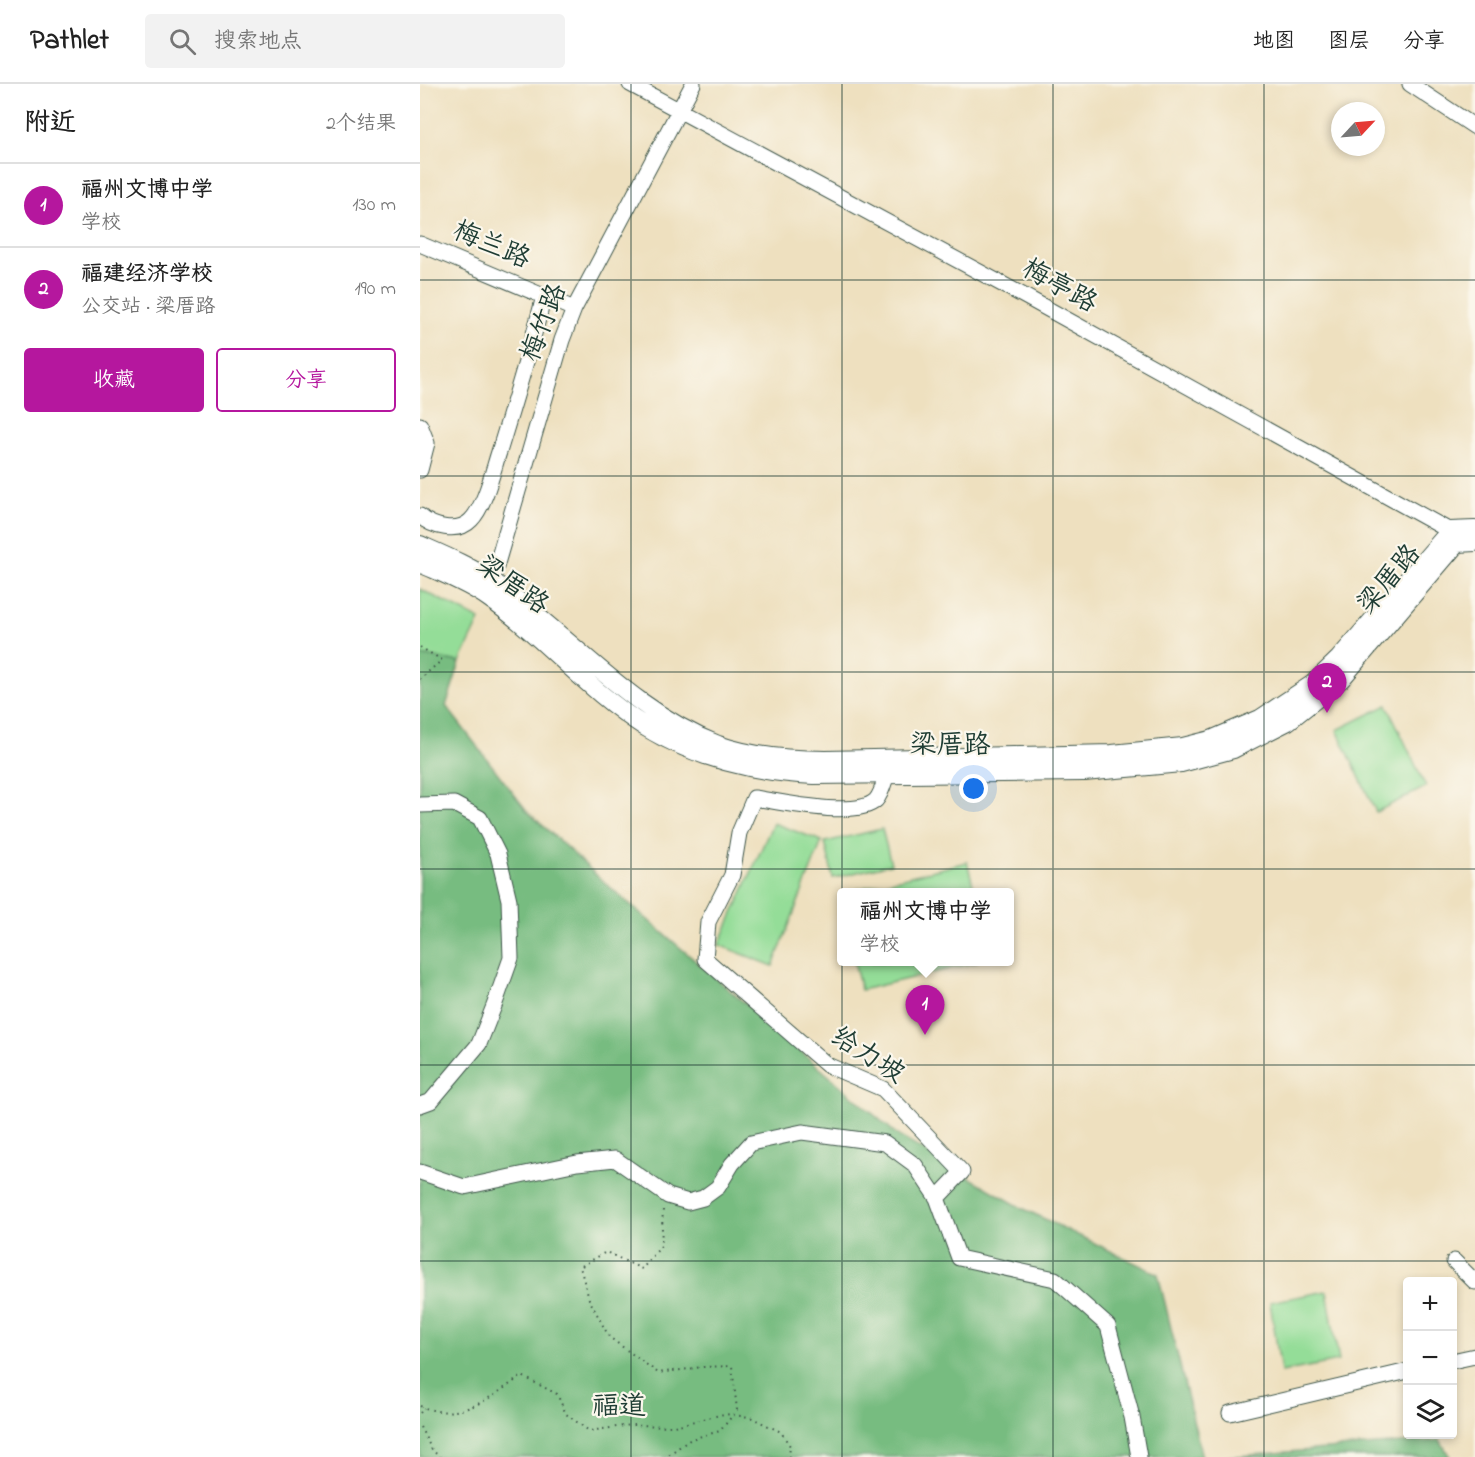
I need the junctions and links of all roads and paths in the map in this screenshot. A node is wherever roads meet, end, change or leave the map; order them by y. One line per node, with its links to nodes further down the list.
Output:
1 (630, 84): 4 (street, 梅亭路)
2 (693, 84): 4 (street, 梅竹路)
3 (1410, 84): 5 (street)
4 (677, 111): 8 (street, 梅竹路); 13 (street, 梅亭路)
5 (1474, 124)
6 (420, 243): 7 (street, 梅兰路)
7 (544, 296): 8 (street, 梅兰路); 11 (street)
8 (574, 309): 16 (street, 梅竹路)
9 (420, 425): 10 (street)
10 (420, 470)
11 (420, 516)
12 (1475, 530): 13 (main road)
13 (1461, 539): 16 (main road, 梁厝路); 19 (main road, 梁厝路)
14 (420, 545): 16 (main road, 梁厝路)
15 (420, 563): 16 (main road, 梁厝路)
16 (490, 589): 19 (main road, 梁厝路)
17 (420, 647): 18 (path)
18 (420, 679)
19 (887, 774): 24 (street, 给力坡)
20 (420, 806): 21 (street)
21 (420, 1106)
22 (420, 1172): 23 (street)
23 (668, 1196): 24 (street); 36 (path)
24 (937, 1198): 38 (street)
25 (1454, 1261): 26 (street)
26 (1475, 1282)
27 (1475, 1356): 28 (street)
28 (1457, 1360)
29 (1403, 1372): 33 (street)
30 (420, 1406): 31 (path, 福道, bridge)
31 (424, 1408): 32 (path); 37 (path, 福道, bridge)
32 (420, 1413)
33 (1230, 1413)
34 (420, 1427): 35 (path)
35 (440, 1457)
36 (665, 1457)
37 (789, 1457)
38 (1139, 1457)

